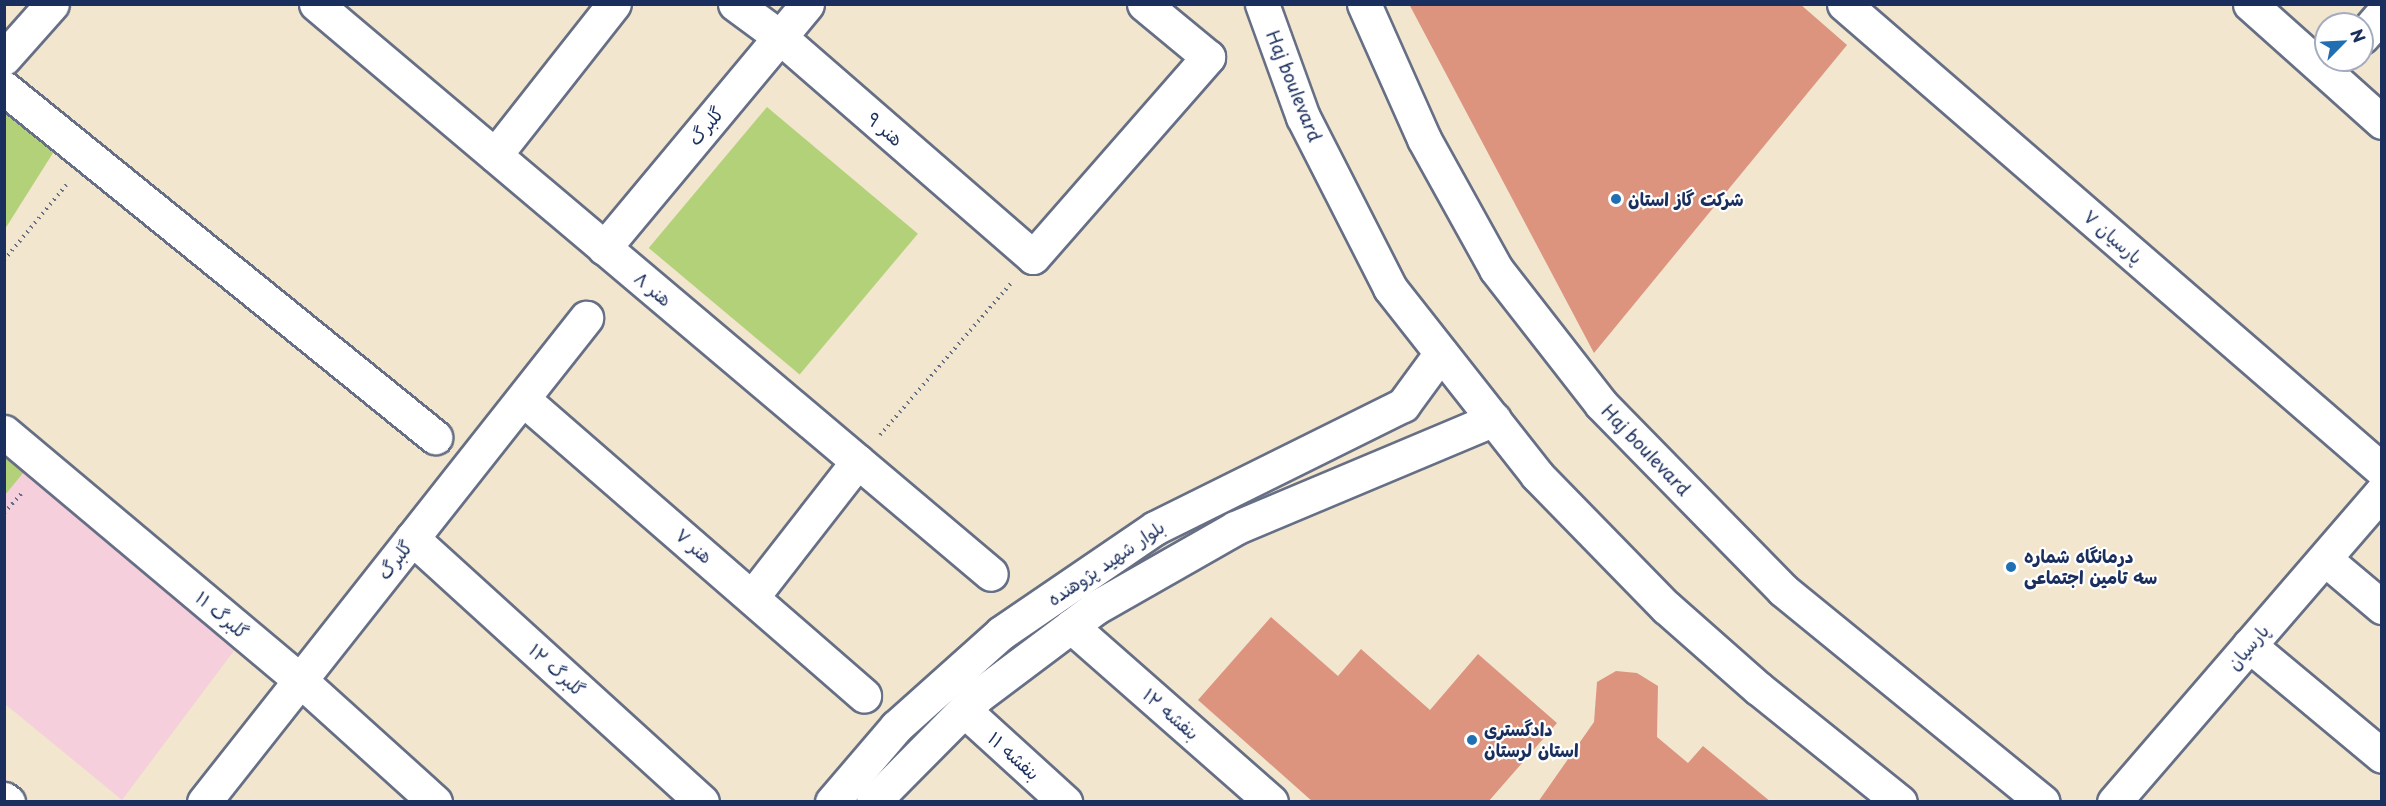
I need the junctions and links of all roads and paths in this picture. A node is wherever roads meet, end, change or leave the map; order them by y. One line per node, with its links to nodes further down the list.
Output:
1 (52, 4): 13 (street)
2 (316, 4): 17 (street, هنر ۸)
3 (614, 4): 17 (street)
4 (735, 4): 11 (street, هنر ۹)
5 (807, 4): 11 (street, گلبرگ)
6 (1144, 4): 20 (street)
7 (1262, 4): 23 (street, Haj boulevard)
8 (1364, 4): 50 (street, Haj boulevard)
9 (1844, 4): 29 (street, پارسیان ۷)
10 (2250, 4): 12 (street)
11 (780, 38): 19 (street, گلبرگ); 20 (street, هنر ۹)
12 (2314, 52)
13 (4, 58)
14 (2339, 72): 16 (street)
15 (4, 88): 18 (street)
16 (2382, 122)
17 (495, 155): 19 (street, هنر ۸)
18 (89, 157): 21 (path); 27 (street)
19 (604, 248): 28 (street, هنر ۸)
20 (1033, 257): 28 (path)
21 (4, 260)
22 (586, 318): 24 (street, گلبرگ)
23 (1441, 353): 25 (street, Haj boulevard); 45 (street, بلوار شهید پژوهنده)
24 (523, 399): 31 (street, گلبرگ); 34 (street, هنر ۷)
25 (1494, 419): 36 (street, بلوار شهید پژوهنده); 49 (street, Haj boulevard)
26 (4, 432): 38 (street, گلبرگ ۱۱)
27 (435, 437)
28 (858, 461): 33 (street, هنر ۸); 34 (street)
29 (2382, 470)
30 (2382, 492): 32 (street, پارسیان)
31 (412, 538): 38 (street, گلبرگ); 44 (street, گلبرگ ۱۲)
32 (2325, 559): 35 (street); 37 (street, پارسیان)
33 (991, 574)
34 (752, 597): 39 (street, هنر ۷)
35 (2382, 607)
36 (1071, 626): 40 (street, بلوار شهید پژوهنده); 48 (street, بنفشه ۱۲)
37 (2249, 645): 41 (street); 51 (street, پارسیان)
38 (300, 680): 42 (street, گلبرگ); 43 (street, گلبرگ ۱۱)
39 (864, 695)
40 (964, 710): 46 (street, بلوار شهید پژوهنده); 47 (street, بنفشه ۱۱)
41 (2382, 756)
42 (204, 801)
43 (435, 801)
44 (702, 801)
45 (832, 801)
46 (873, 801)
47 (1065, 801)
48 (1271, 801)
49 (1900, 801)
50 (2043, 801)
51 (2114, 801)

